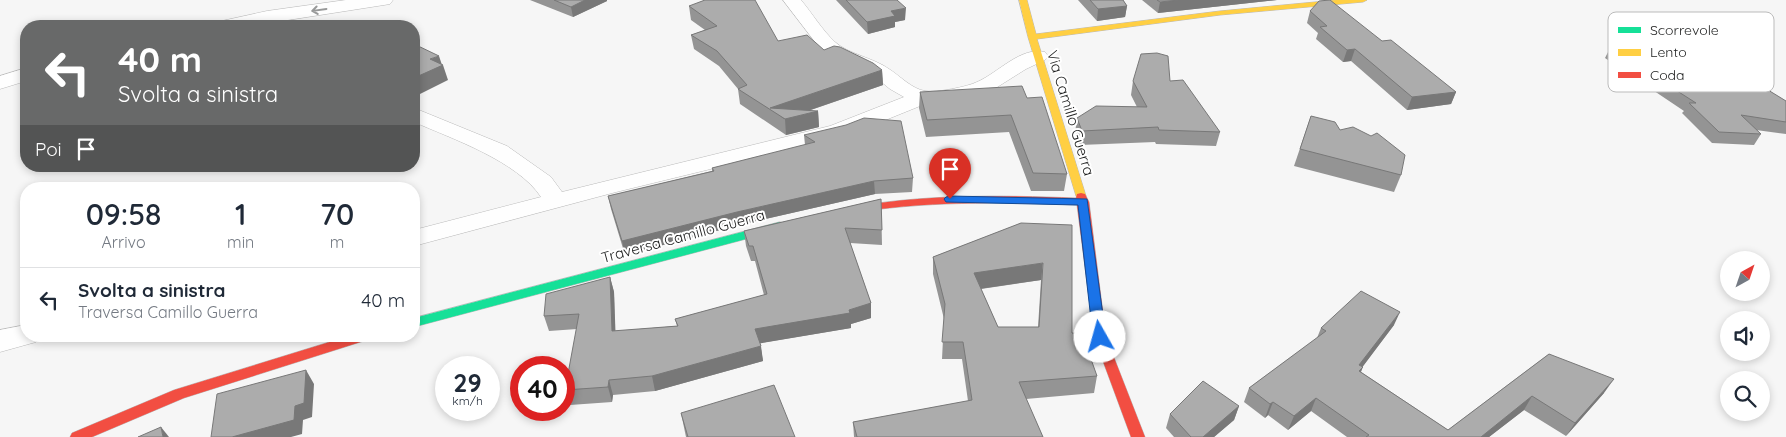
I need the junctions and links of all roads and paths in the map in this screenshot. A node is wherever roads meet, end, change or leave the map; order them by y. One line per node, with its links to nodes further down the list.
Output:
1 (384, 0): 5 (street, one-way to 5)
2 (792, 0): 9 (street)
3 (1023, 0): 6 (street, Via Camillo Guerra)
4 (1363, 0): 6 (street)
5 (253, 20)
6 (1035, 46): 9 (street); 12 (street, Via Camillo Guerra)
7 (20, 76): 8 (street)
8 (0, 83)
9 (920, 98): 11 (street)
10 (420, 117): 11 (street)
11 (556, 201): 15 (street)
12 (1083, 202): 13 (street); 21 (street, Via Camillo Guerra)
13 (839, 212)
14 (793, 223): 16 (street, Traversa Camillo Guerra)
15 (420, 236)
16 (420, 321)
17 (20, 336): 18 (street)
18 (0, 341)
19 (346, 342): 20 (street)
20 (78, 437)
21 (1138, 437)

